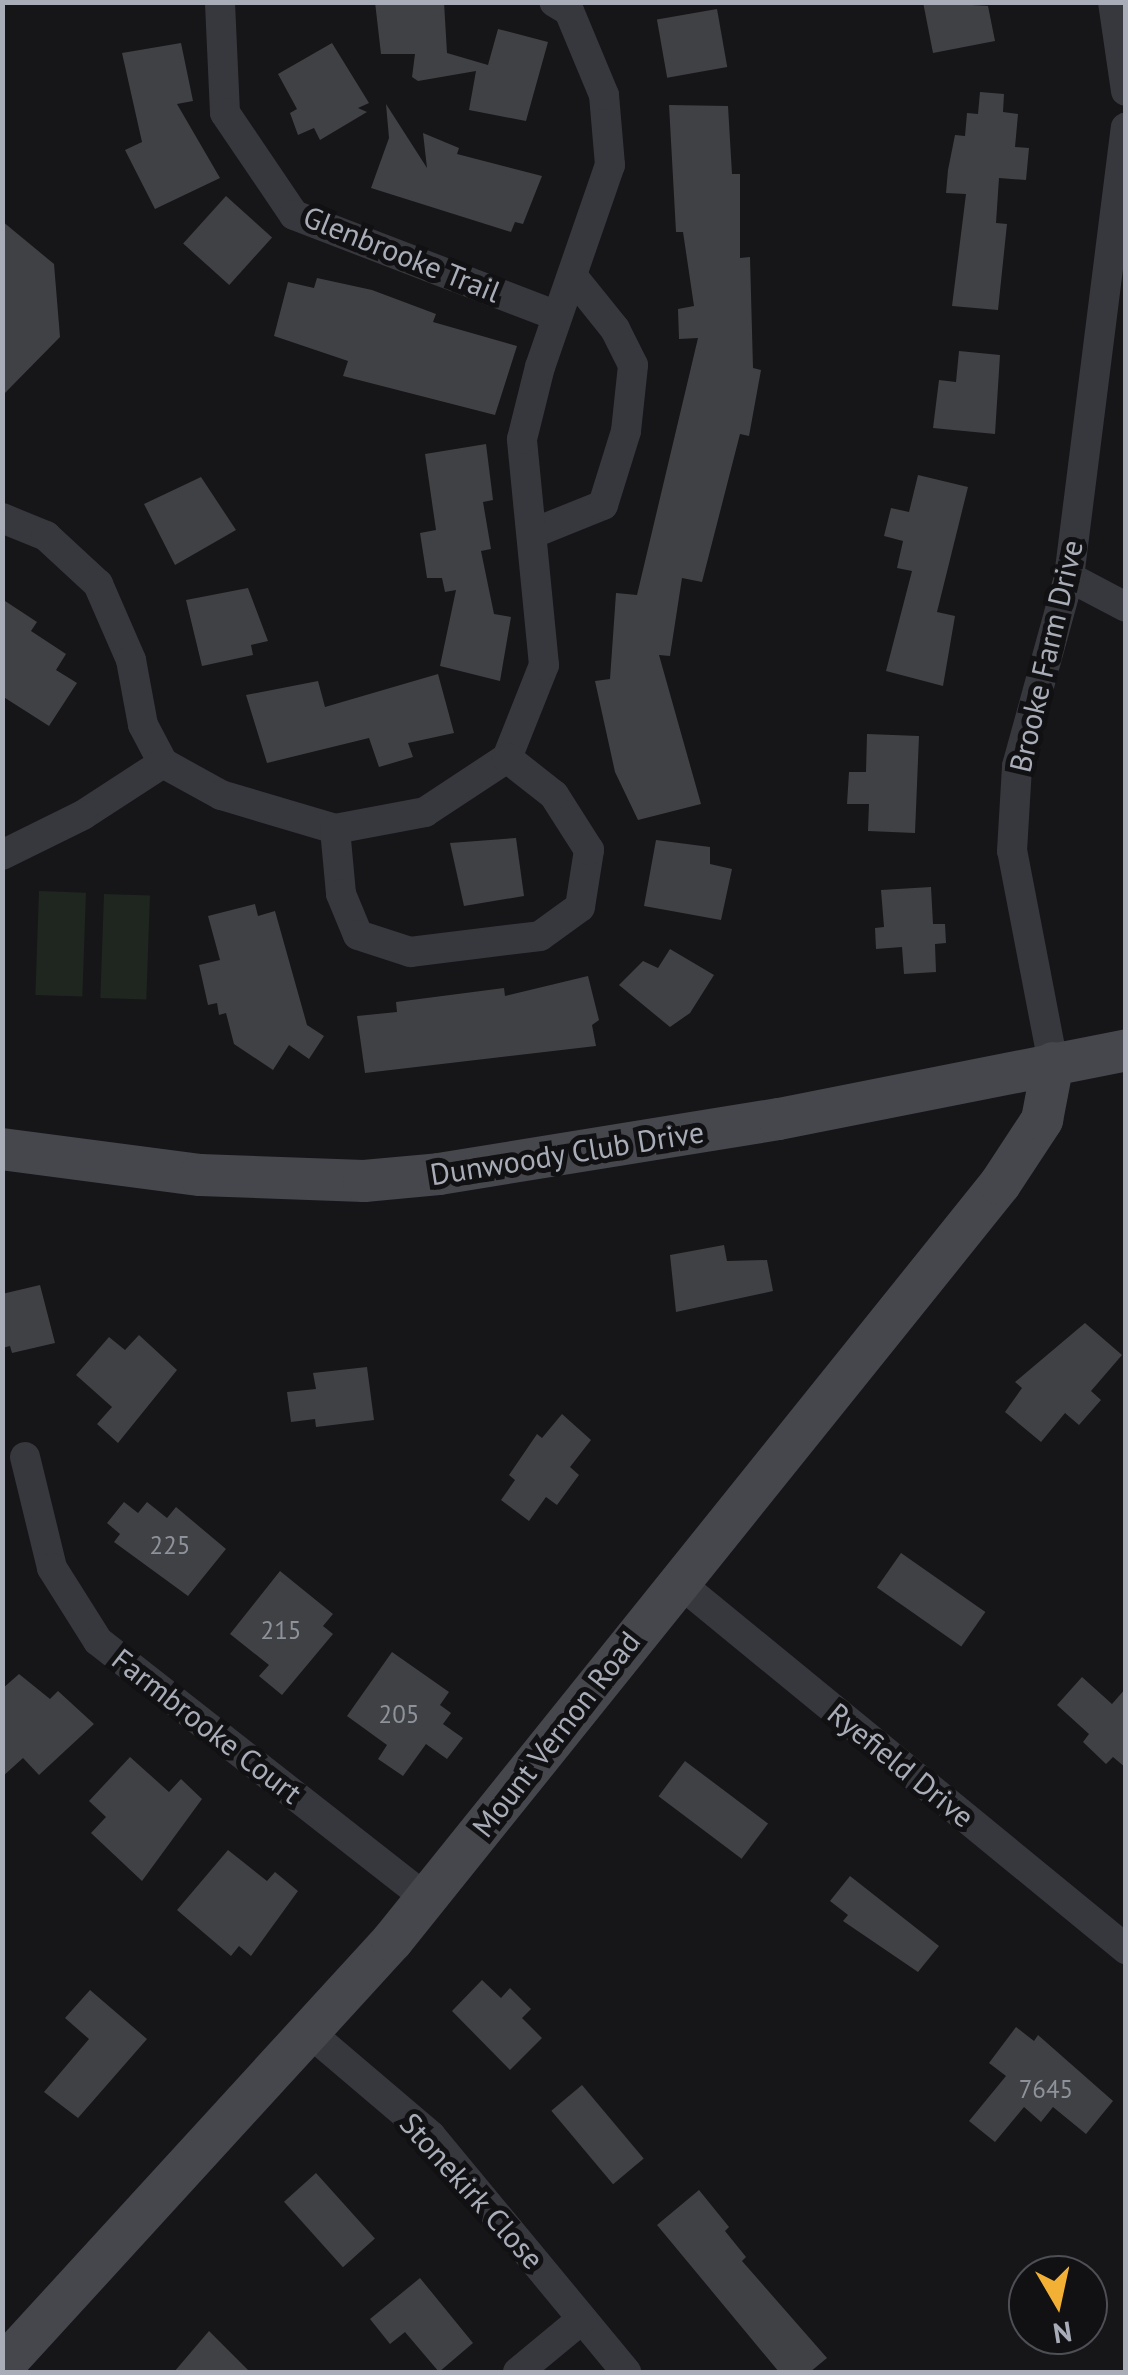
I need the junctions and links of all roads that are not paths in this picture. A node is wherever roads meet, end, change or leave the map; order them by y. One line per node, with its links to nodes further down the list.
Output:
1 (220, 2): 8 (street, Glenbrooke Trail)
2 (554, 2): 7 (street)
3 (1112, 2): 4 (street)
4 (1126, 91)
5 (1126, 128): 6 (street, Brooke Farm Drive)
6 (1125, 143): 11 (street, Brooke Farm Drive)
7 (574, 278): 8 (street); 10 (street)
8 (557, 316): 10 (street)
9 (2, 518): 14 (street)
10 (536, 532): 13 (street)
11 (1069, 577): 12 (street); 18 (street, Brooke Farm Drive)
12 (1126, 607)
13 (506, 758): 15 (street); 15 (street)
14 (163, 763): 15 (street); 16 (street)
15 (335, 829)
16 (2, 855)
17 (1126, 1050): 18 (main road, Dunwoody Club Drive)
18 (1053, 1063): 19 (main road, Dunwoody Club Drive); 21 (main road, Mount Vernon Road)
19 (2, 1149)
20 (25, 1457): 22 (street, Farmbrooke Court)
21 (678, 1581): 22 (main road, Mount Vernon Road); 23 (street, Ryefield Drive)
22 (426, 1898): 24 (main road, Mount Vernon Road)
23 (1126, 1949)
24 (310, 2032): 25 (street, Stonekirk Close); 26 (main road, Mount Vernon Road)
25 (582, 2318): 27 (street); 28 (street, Stonekirk Close)
26 (2, 2367)
27 (518, 2372)
28 (626, 2372)

